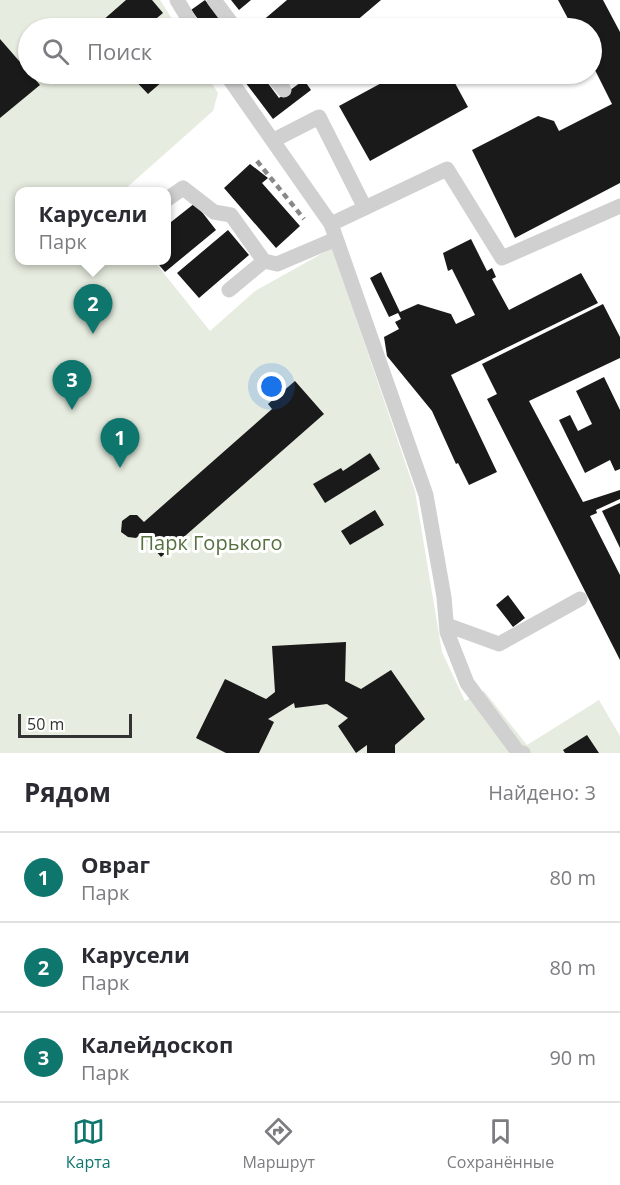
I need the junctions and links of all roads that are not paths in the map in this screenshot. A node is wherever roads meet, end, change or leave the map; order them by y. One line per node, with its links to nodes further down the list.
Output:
1 (177, 0): 3 (lane)
2 (214, 0): 4 (lane)
3 (188, 18)
4 (228, 18)
5 (233, 84): 8 (lane)
6 (279, 84): 7 (lane)
7 (284, 90)
8 (274, 140): 11 (lane); 12 (lane)
9 (171, 196): 14 (lane)
10 (620, 206): 11 (lane)
11 (365, 208): 12 (lane)
12 (331, 224): 13 (lane)
13 (336, 239): 14 (lane); 17 (lane)
14 (264, 261): 15 (lane)
15 (229, 290)
16 (580, 599): 17 (lane)
17 (447, 626): 18 (lane)
18 (520, 753)

